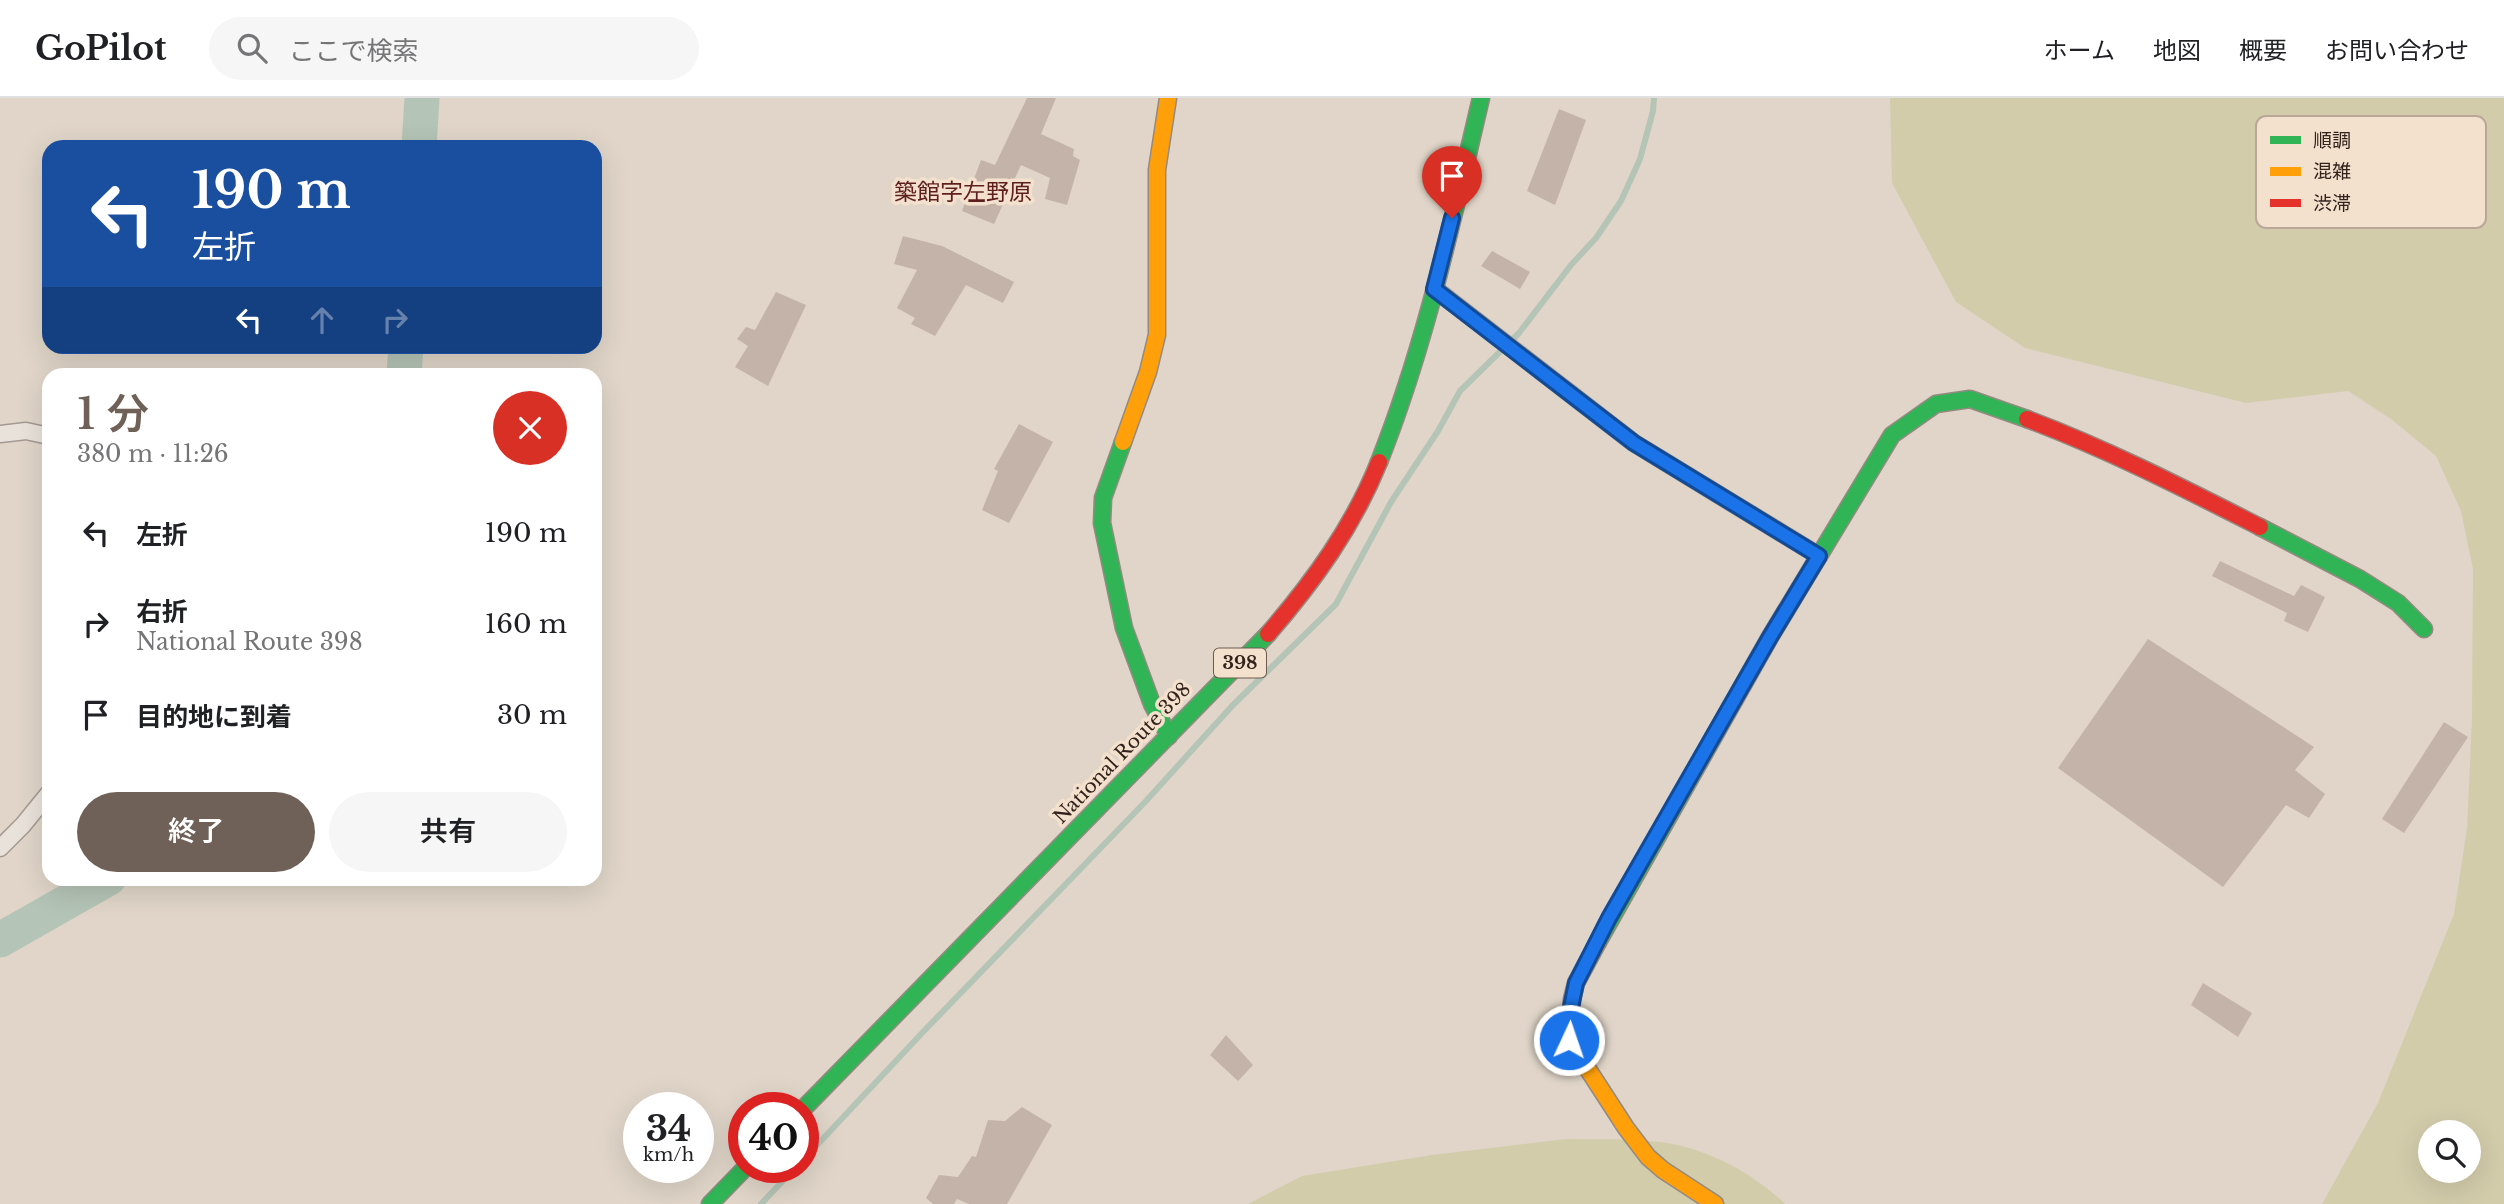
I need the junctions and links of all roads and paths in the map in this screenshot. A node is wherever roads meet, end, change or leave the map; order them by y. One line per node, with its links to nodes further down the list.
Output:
1 (1168, 98): 8 (main road)
2 (1481, 98): 3 (main road, National Route 398 / 398)
3 (1434, 289): 6 (street); 8 (main road, National Route 398 / 398)
4 (0, 434): 5 (street)
5 (42, 434)
6 (1819, 556): 7 (main road); 14 (main road)
7 (2424, 629)
8 (1169, 736): 11 (main road, National Route 398 / 398)
9 (42, 802): 10 (street)
10 (0, 848)
11 (819, 1093)
12 (731, 1183): 13 (main road)
13 (715, 1201)
14 (1715, 1204)

